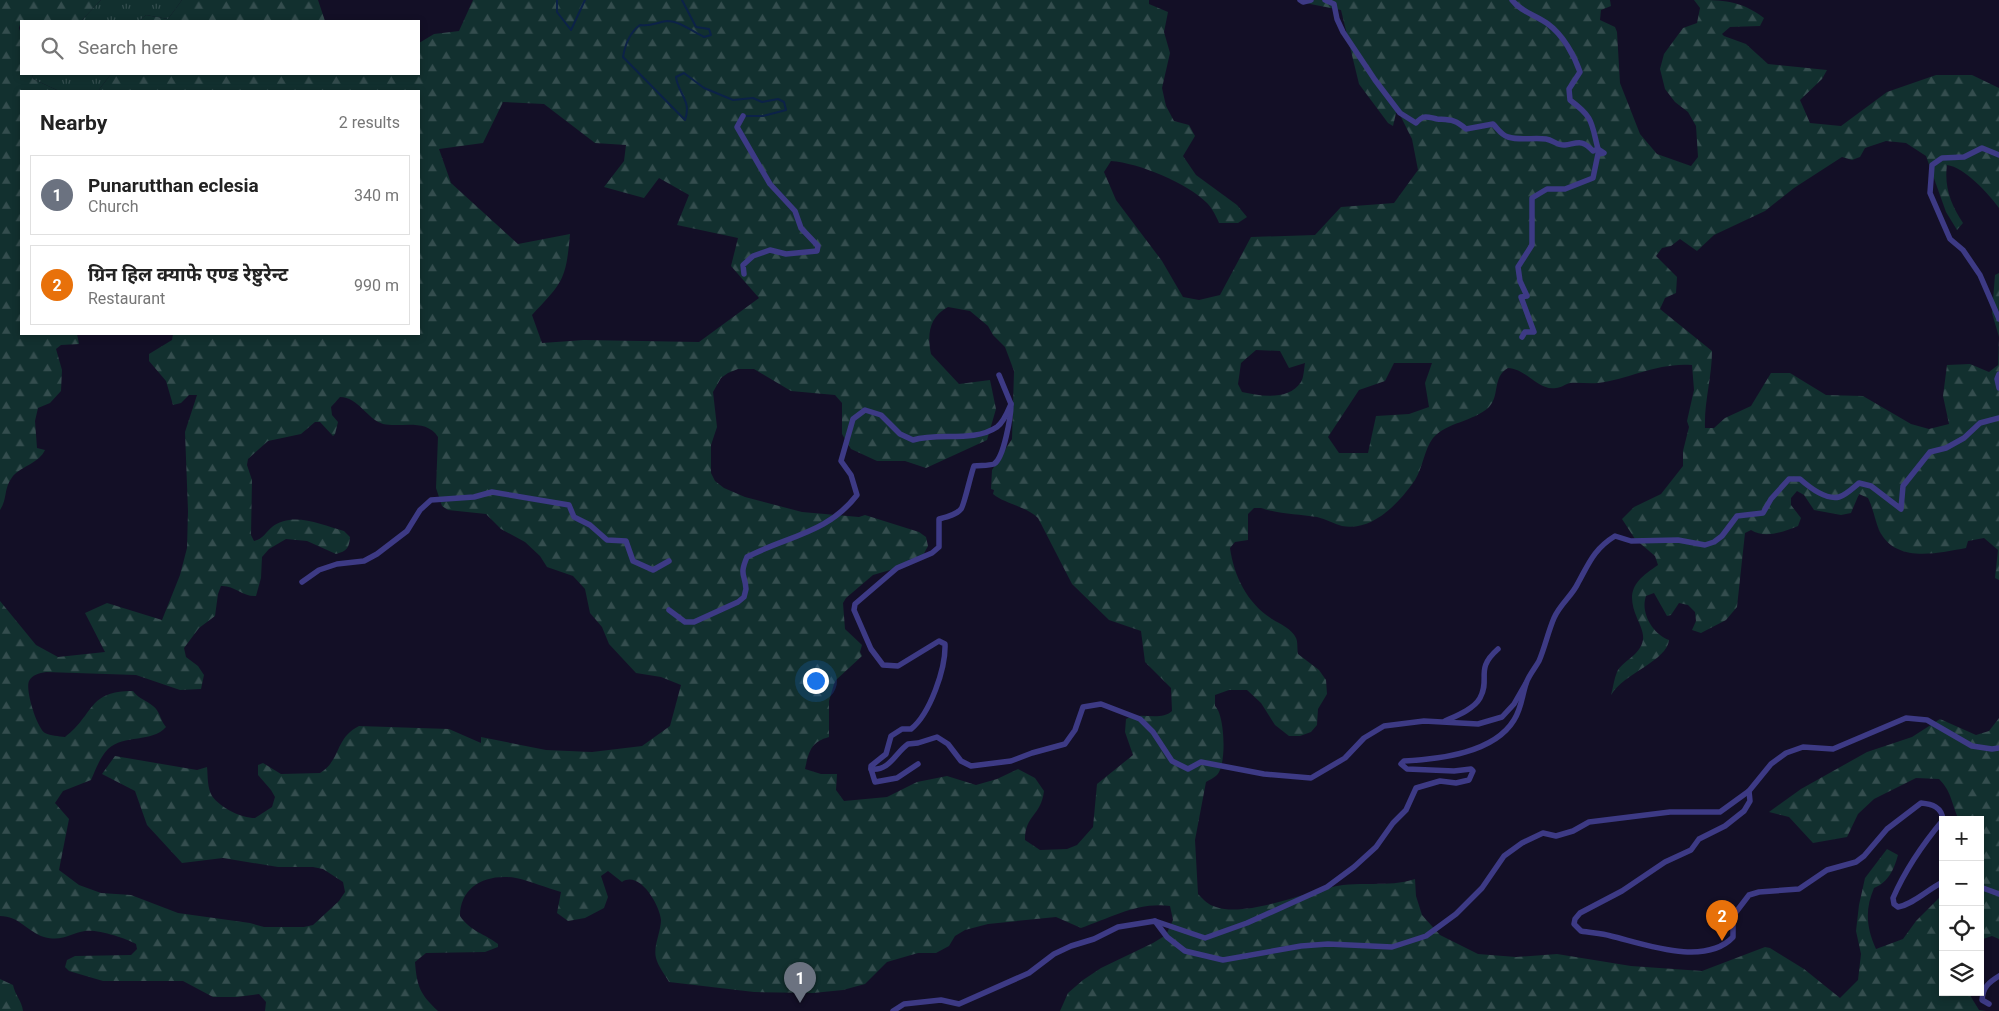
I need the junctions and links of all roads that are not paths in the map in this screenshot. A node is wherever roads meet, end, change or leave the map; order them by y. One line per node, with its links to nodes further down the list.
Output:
1 (1300, 0): 2 (street)
2 (1312, 0)
3 (1325, 0): 6 (street)
4 (1512, 0): 6 (street)
5 (743, 116): 8 (street)
6 (1598, 149): 10 (street)
7 (1999, 155): 9 (street)
8 (744, 274)
9 (1999, 319)
10 (1522, 337)
11 (1999, 374): 13 (street)
12 (999, 375): 14 (street)
13 (1999, 388)
14 (1011, 404): 18 (street); 24 (street)
15 (1999, 418): 20 (street)
16 (669, 561): 17 (street)
17 (302, 582)
18 (669, 610)
19 (1498, 649): 21 (street)
20 (1526, 683): 21 (street); 29 (street)
21 (1443, 722): 24 (street)
22 (1999, 748): 25 (street)
23 (918, 764): 24 (street)
24 (871, 769)
25 (1749, 791): 26 (street); 29 (street)
26 (1939, 884)
27 (1984, 888): 28 (street)
28 (1999, 894)
29 (1155, 921): 31 (street)
30 (1999, 976): 32 (street)
31 (959, 1004): 33 (street); 34 (street)
32 (1989, 1004)
33 (893, 1011)
34 (955, 1011)

